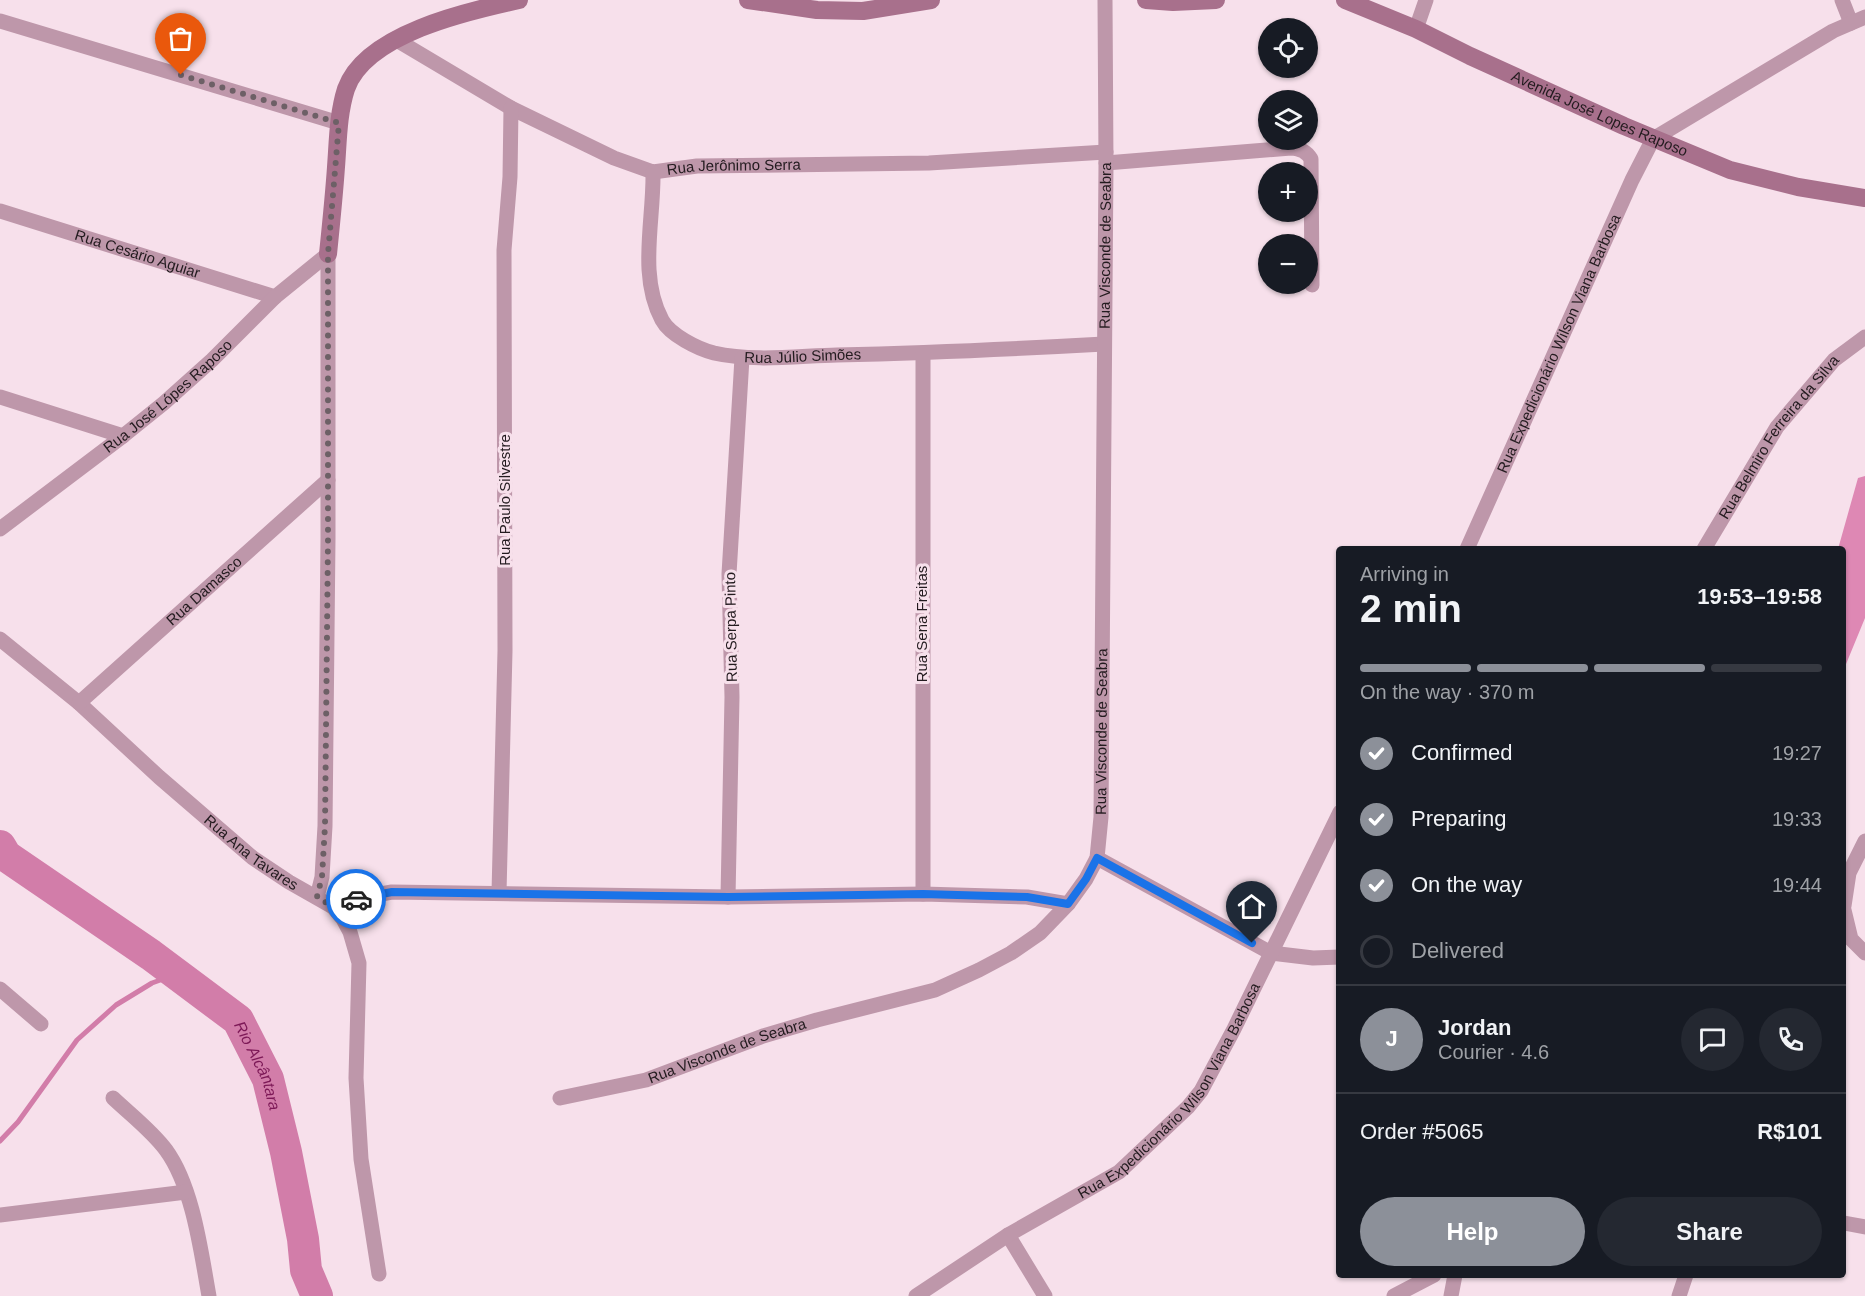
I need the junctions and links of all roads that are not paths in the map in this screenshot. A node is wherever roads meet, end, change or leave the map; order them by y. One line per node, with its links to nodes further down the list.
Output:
1 (519, 0): 14 (street)
2 (748, 0): 10 (street)
3 (931, 0): 10 (street)
4 (1105, 0): 18 (street, Rua Visconde de Seabra)
5 (1146, 0): 6 (street)
6 (1216, 0)
7 (1346, 0): 13 (street, Avenida José Lopes Raposo)
8 (1426, 0): 13 (street)
9 (1842, 0): 11 (street)
10 (879, 5)
11 (1858, 20): 17 (street)
12 (0, 21): 16 (street)
13 (1416, 29): 17 (street, Avenida José Lopes Raposo)
14 (395, 39): 15 (street, Rua Jerônimo Serra); 16 (street)
15 (511, 108): 19 (street, Rua Jerônimo Serra); 40 (street, Rua Paulo Silvestre)
16 (339, 123): 23 (street)
17 (1653, 139): 20 (street, Avenida José Lopes Raposo); 33 (street, Rua Expedicionário Wilson Viana Barbosa)
18 (1106, 157): 19 (street, Rua Jerônimo Serra); 22 (street, Rua Jerônimo Serra); 26 (street, Rua Visconde de Seabra)
19 (653, 172): 28 (street, Rua Júlio Simões)
20 (1865, 198)
21 (0, 211): 24 (street, Rua Cesário Aguiar)
22 (1312, 234)
23 (328, 254): 24 (street, Rua José Lópes Raposo); 31 (street)
24 (275, 297): 30 (street, Rua José Lópes Raposo)
25 (1865, 337): 34 (street, Rua Belmiro Ferreira da Silva)
26 (1104, 344): 27 (street, Rua Júlio Simões); 39 (street, Rua Visconde de Seabra)
27 (922, 353): 28 (street, Rua Júlio Simões); 41 (street, Rua Sena Freitas)
28 (742, 357): 44 (street, Rua Serpa Pinto)
29 (0, 398): 30 (street)
30 (123, 436): 32 (street, Rua José Lópes Raposo)
31 (328, 480): 36 (street, Rua Damasco); 43 (street)
32 (0, 530)
33 (1468, 546)
34 (1706, 546)
35 (0, 639): 36 (street, Rua Ana Tavares)
36 (79, 703): 43 (street, Rua Ana Tavares)
37 (1336, 820): 48 (street, Rua Expedicionário Wilson Viana Barbosa)
38 (1865, 841): 42 (street)
39 (1097, 858): 45 (street, Rua Visconde de Seabra); 48 (street)
40 (499, 893): 44 (street); 46 (street)
41 (923, 894): 44 (street); 45 (street)
42 (1846, 894)
43 (317, 897): 46 (street, Rua Ana Tavares)
44 (728, 897)
45 (1068, 904): 54 (street, Rua Visconde de Seabra)
46 (333, 907): 60 (street, Rua Ana Tavares)
47 (1846, 917): 49 (street)
48 (1271, 953): 50 (street); 59 (street, Rua Expedicionário Wilson Viana Barbosa)
49 (1865, 953)
50 (1336, 957)
51 (0, 989): 52 (street)
52 (41, 1024)
53 (113, 1098): 55 (street)
54 (560, 1098)
55 (186, 1192): 56 (street); 64 (street)
56 (0, 1215)
57 (1846, 1223): 58 (street)
58 (1865, 1227)
59 (1008, 1235): 65 (street, Rua Expedicionário Wilson Viana Barbosa); 66 (street)
60 (378, 1274)
61 (1428, 1278): 67 (street)
62 (1454, 1278): 68 (street)
63 (1685, 1278): 69 (street)
64 (209, 1296)
65 (916, 1296)
66 (1045, 1296)
67 (1394, 1296)
68 (1451, 1296)
69 (1679, 1296)

